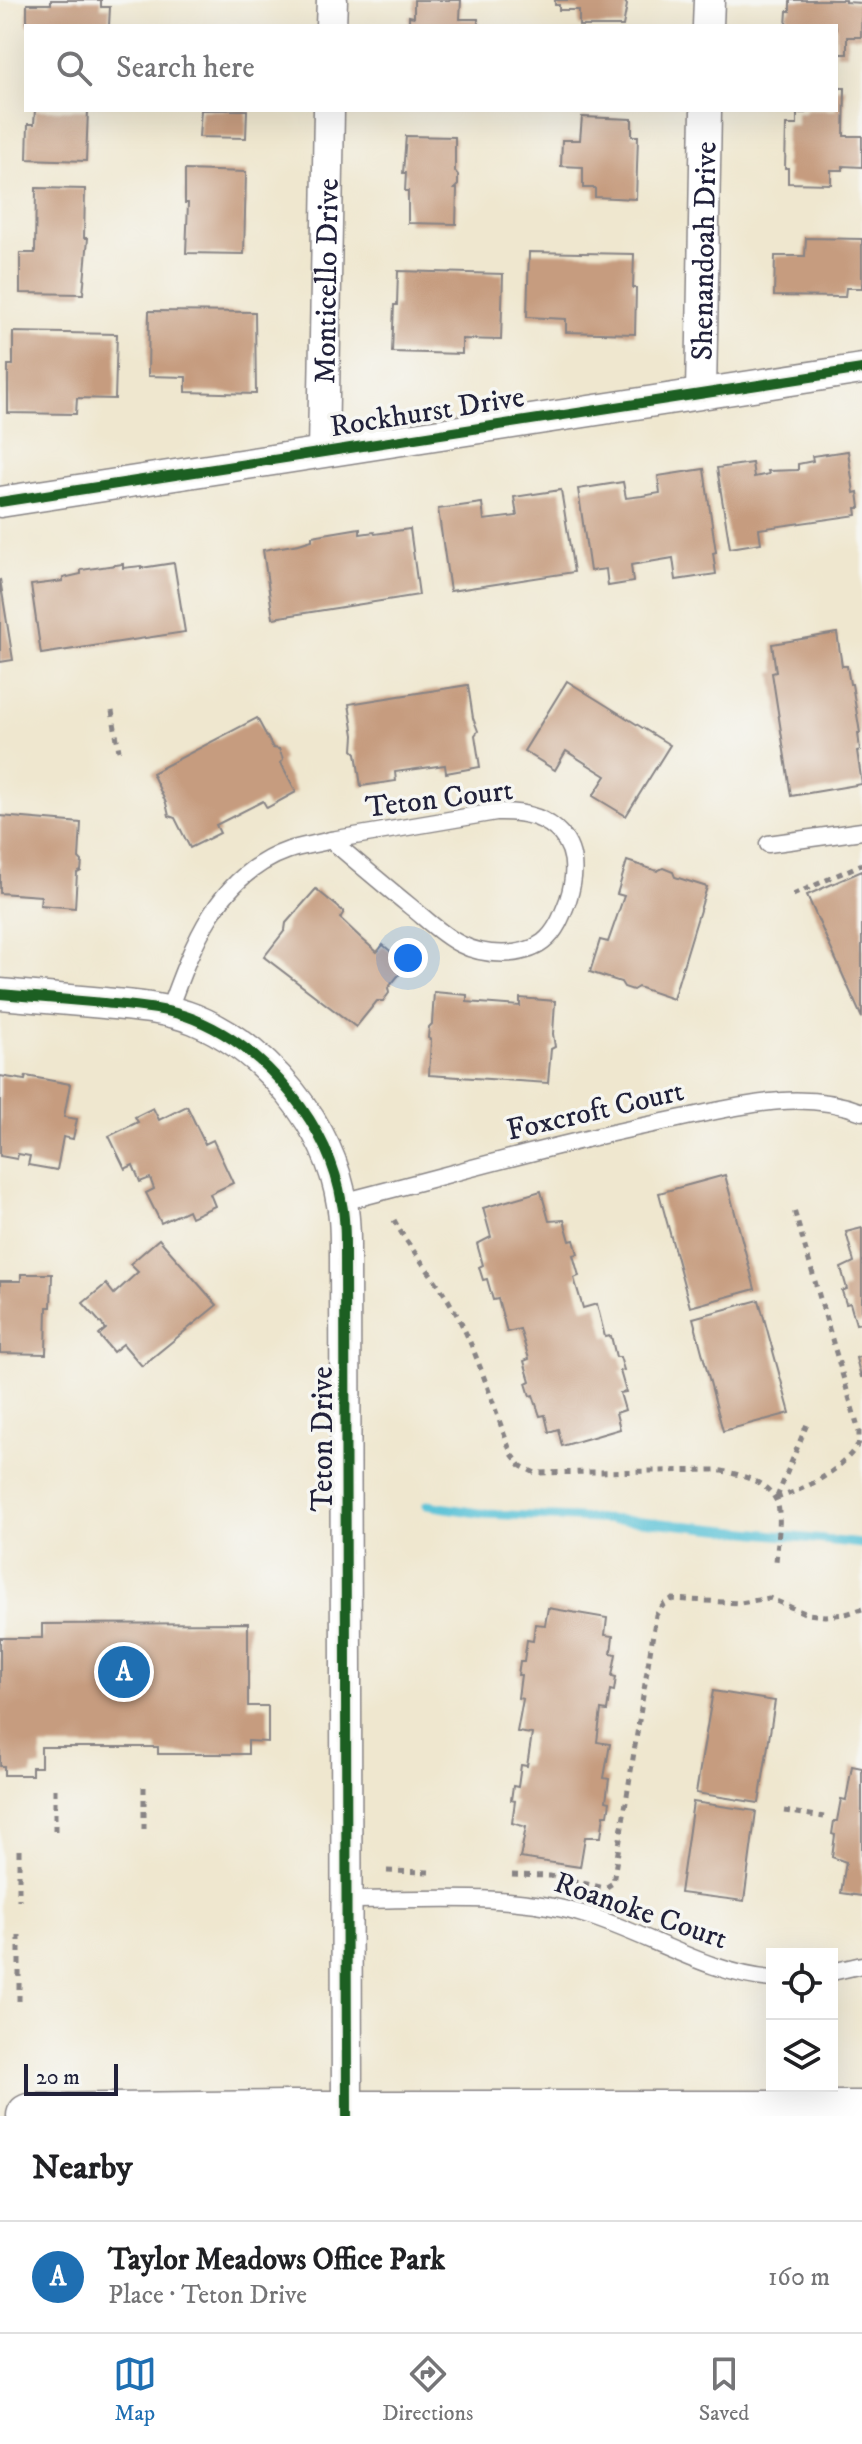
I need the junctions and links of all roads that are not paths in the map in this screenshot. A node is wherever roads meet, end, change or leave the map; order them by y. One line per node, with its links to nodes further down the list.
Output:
1 (332, 0): 3 (street)
2 (709, 0): 4 (street)
3 (331, 24)
4 (708, 24)
5 (329, 112): 9 (street, Monticello Drive)
6 (706, 112): 8 (street, Shenandoah Drive)
7 (862, 369): 8 (street, Rockhurst Drive)
8 (701, 393): 9 (street, Rockhurst Drive)
9 (323, 451): 10 (street, Rockhurst Drive)
10 (0, 502)
11 (862, 831): 13 (lane)
12 (331, 840): 12 (lane, Teton Court); 15 (lane, Teton Court)
13 (768, 844)
14 (0, 994): 15 (street, Teton Drive)
15 (168, 1012): 17 (street, Teton Drive)
16 (862, 1112): 17 (lane, Foxcroft Court)
17 (342, 1202): 18 (street, Teton Drive)
18 (348, 1900): 21 (lane, Roanoke Court); 23 (street, Teton Drive)
19 (862, 1965): 20 (lane)
20 (838, 1971)
21 (766, 1978)
22 (862, 2113): 23 (main road)
23 (347, 2114): 24 (main road)
24 (29, 2116)

